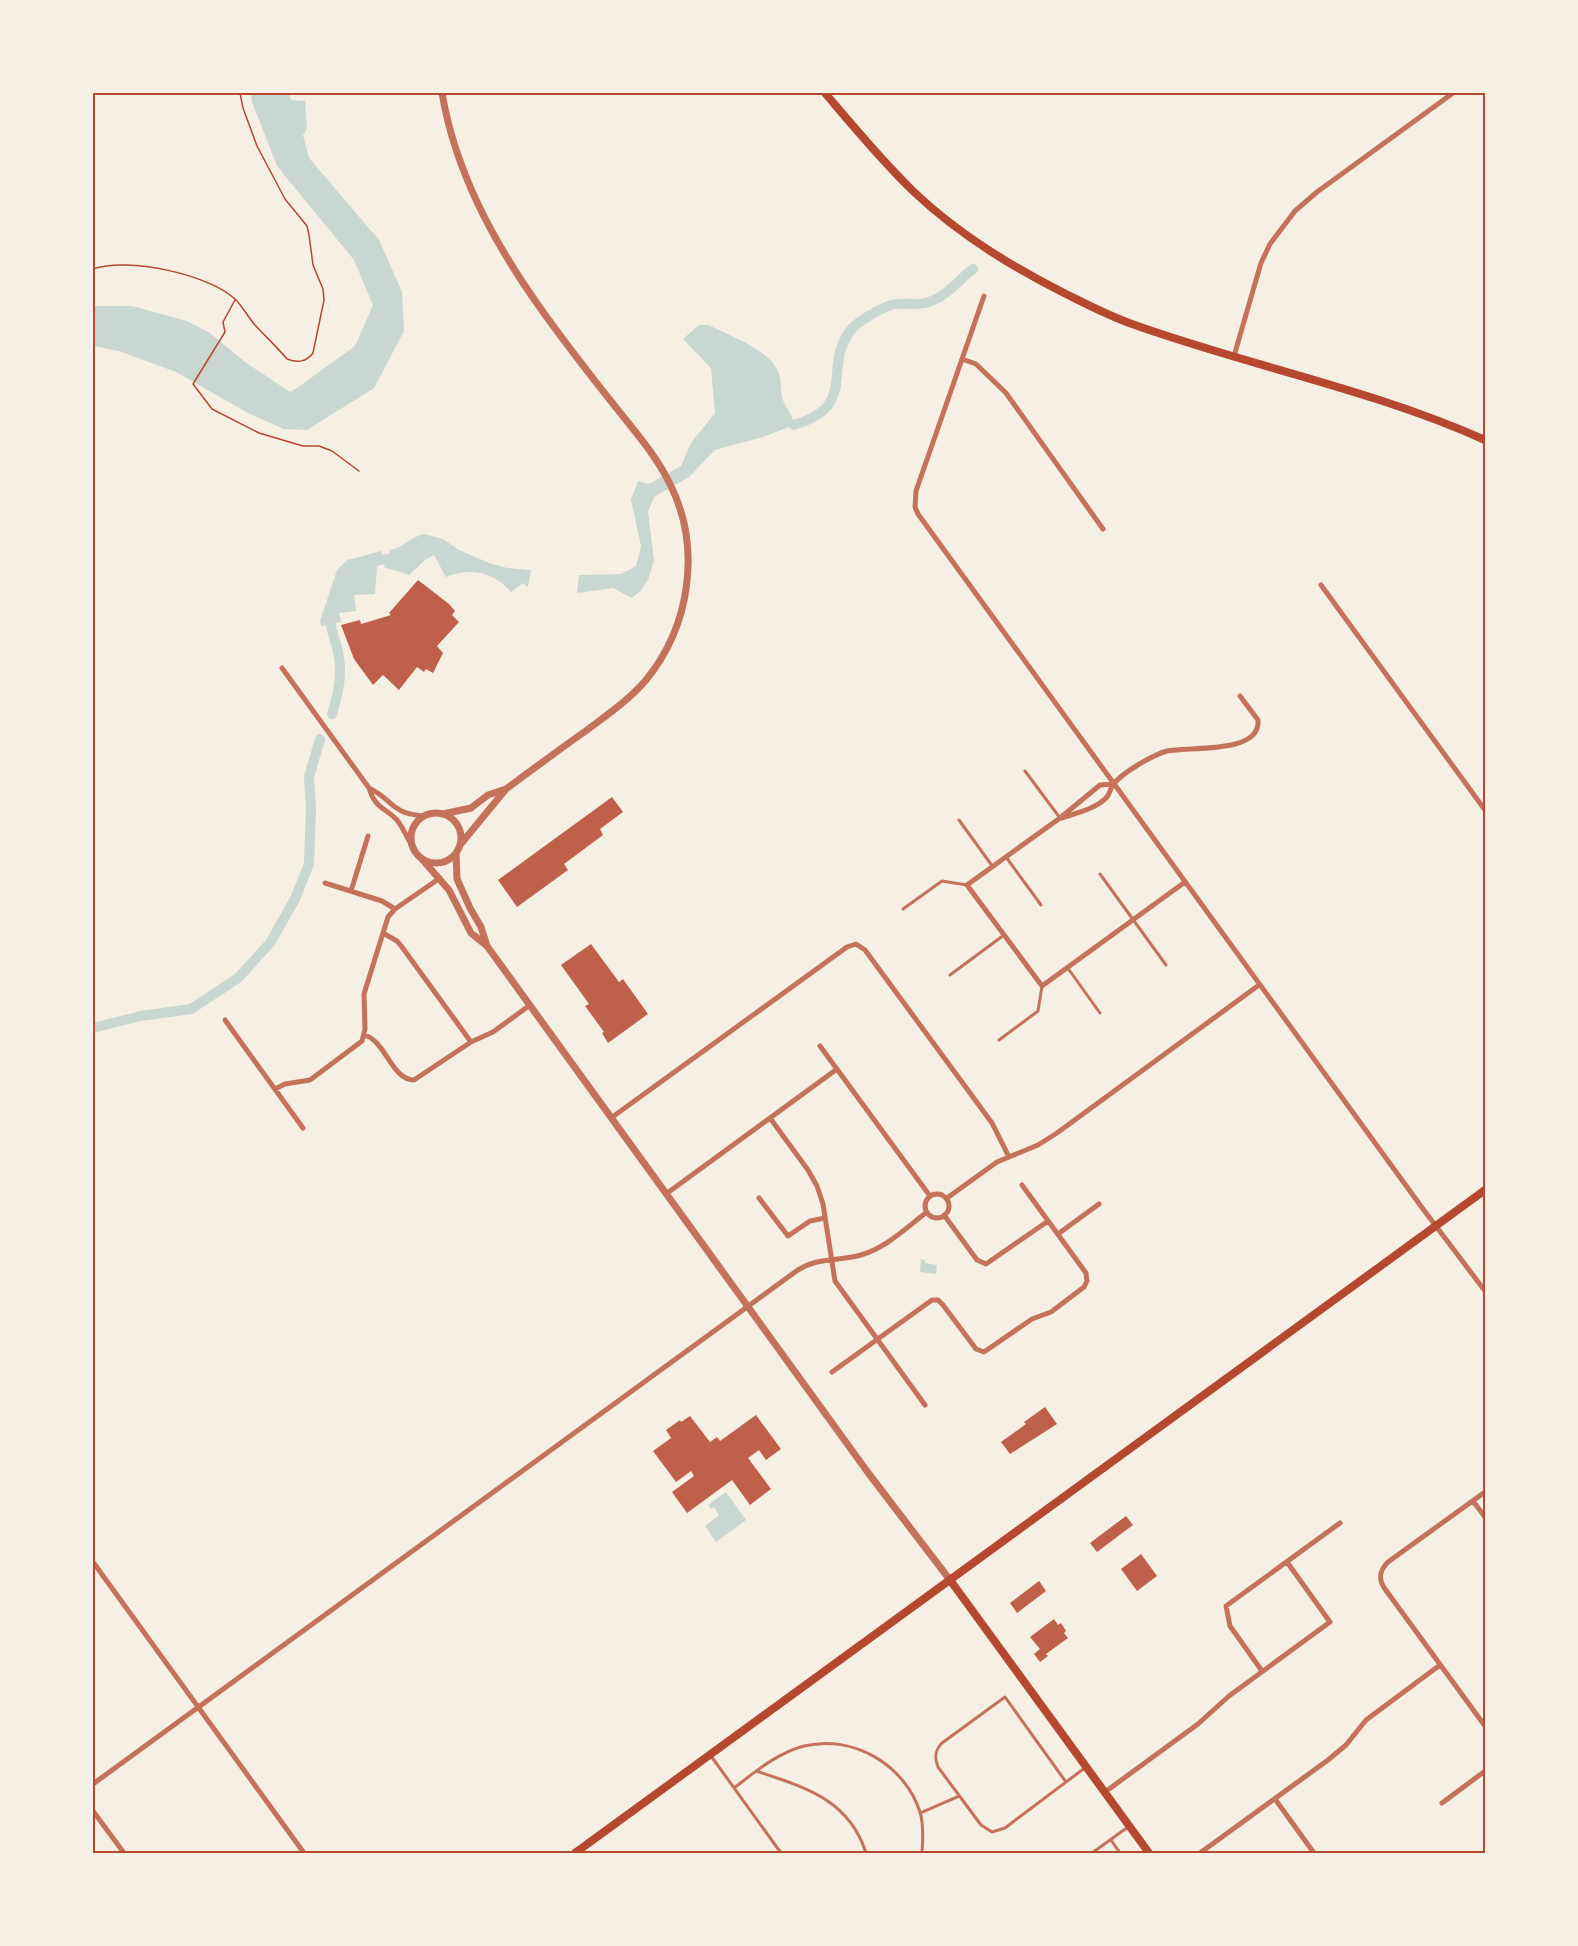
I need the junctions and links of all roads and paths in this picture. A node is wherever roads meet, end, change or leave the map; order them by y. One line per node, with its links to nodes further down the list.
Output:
1 (240, 93): 7 (path)
2 (442, 93): 19 (street)
3 (825, 93): 8 (main road)
4 (1453, 93): 8 (street)
5 (93, 269): 7 (path)
6 (984, 296): 9 (street)
7 (236, 299): 11 (path)
8 (1234, 356): 10 (main road)
9 (962, 359): 12 (street); 17 (street)
10 (1485, 440)
11 (359, 471)
12 (1103, 529)
13 (1321, 585): 20 (street)
14 (282, 668): 18 (street)
15 (1240, 696): 17 (street)
16 (1025, 771): 23 (lane)
17 (1113, 784): 23 (street); 23 (street); 33 (street)
18 (369, 788): 22 (street); 26 (street)
19 (506, 789): 21 (street); 27 (street)
20 (1485, 810)
21 (443, 814): 22 (street); 27 (street)
22 (424, 816): 26 (street)
23 (1060, 818): 29 (street)
24 (959, 820): 30 (lane)
25 (368, 836): 36 (street)
26 (412, 846): 28 (street)
27 (457, 850): 28 (street); 43 (street)
28 (420, 857): 32 (street)
29 (1006, 857): 30 (street); 37 (lane)
30 (993, 867): 35 (street)
31 (1100, 874): 40 (lane)
32 (440, 878): 38 (street); 43 (street)
33 (1185, 882): 40 (street); 47 (street)
34 (325, 883): 36 (street)
35 (967, 885): 39 (lane); 42 (street)
36 (351, 891): 38 (street)
37 (1041, 905)
38 (395, 909): 41 (street)
39 (903, 909)
40 (1133, 920): 44 (lane); 45 (street)
41 (383, 933): 52 (street); 54 (street)
42 (1004, 935): 46 (lane); 48 (street)
43 (487, 946): 49 (street)
44 (1166, 966)
45 (1067, 967): 48 (street); 50 (lane)
46 (950, 975)
47 (1259, 985): 61 (street); 73 (street)
48 (1042, 986): 53 (lane)
49 (530, 1005): 54 (street); 58 (street)
50 (1100, 1013)
51 (225, 1020): 57 (street)
52 (365, 1035): 54 (street); 57 (street)
53 (999, 1040)
54 (471, 1042)
55 (820, 1046): 56 (street)
56 (837, 1069): 59 (street); 65 (street)
57 (275, 1089): 60 (street)
58 (611, 1118): 61 (street); 64 (street)
59 (770, 1118): 64 (street); 71 (street)
60 (303, 1128)
61 (1009, 1157): 67 (street)
62 (1022, 1185): 72 (street)
63 (1485, 1190): 73 (main road)
64 (666, 1194): 77 (street)
65 (930, 1196): 67 (street); 69 (street)
66 (759, 1198): 71 (street)
67 (947, 1198): 70 (street)
68 (1099, 1204): 74 (street)
69 (927, 1212): 70 (street); 75 (street)
70 (944, 1215): 72 (street)
71 (825, 1218): 75 (street)
72 (1048, 1221): 74 (street)
73 (1436, 1226): 76 (street); 87 (main road)
74 (1058, 1234): 78 (street)
75 (831, 1259): 77 (street); 78 (street)
76 (1485, 1291)
77 (748, 1307): 87 (street); 90 (street)
78 (877, 1340): 79 (street); 80 (street)
79 (832, 1372)
80 (925, 1405)
81 (1485, 1492): 82 (street)
82 (1473, 1500): 83 (street); 88 (street)
83 (1485, 1517)
84 (1340, 1523): 86 (street)
85 (93, 1562): 90 (street)
86 (1287, 1562): 89 (street); 89 (street)
87 (950, 1580): 92 (main road); 93 (main road)
88 (1440, 1665): 91 (street); 101 (street)
89 (1262, 1671): 99 (street)
90 (198, 1707): 97 (street); 108 (street)
91 (1485, 1726)
92 (710, 1755): 98 (lane); 109 (main road)
93 (1086, 1767): 96 (lane); 99 (main road)
94 (756, 1771): 98 (lane); 104 (lane); 111 (lane)
95 (1485, 1771): 102 (street)
96 (1066, 1782): 100 (lane); 100 (lane)
97 (93, 1784)
98 (734, 1788): 110 (lane)
99 (1105, 1792): 105 (main road)
100 (959, 1796): 104 (lane)
101 (1275, 1799): 116 (street); 117 (street)
102 (1442, 1803)
103 (93, 1811): 107 (street)
104 (920, 1814): 112 (lane)
105 (1129, 1826): 106 (lane); 115 (main road)
106 (1111, 1840): 113 (lane); 114 (lane)
107 (124, 1853)
108 (304, 1853)
109 (575, 1853)
110 (781, 1853)
111 (866, 1853)
112 (922, 1853)
113 (1092, 1853)
114 (1120, 1853)
115 (1149, 1853)
116 (1200, 1853)
117 (1314, 1853)

